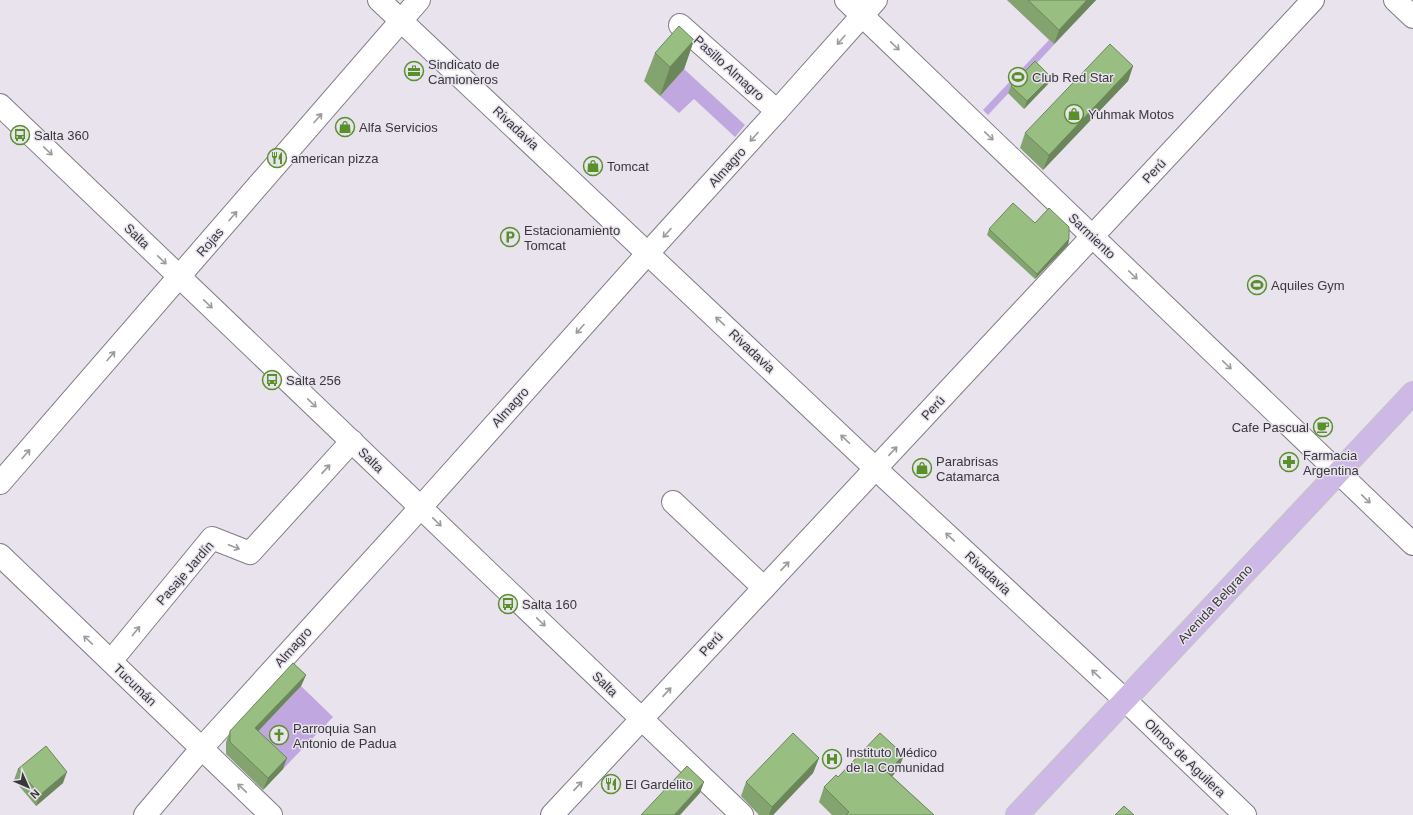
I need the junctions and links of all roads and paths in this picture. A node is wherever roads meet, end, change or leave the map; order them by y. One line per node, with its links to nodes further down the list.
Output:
1 (379, 0): 8 (street, Rivadavia)
2 (419, 0): 8 (street, Rojas)
3 (846, 0): 6 (street, Sarmiento)
4 (1313, 0): 12 (street, Perú)
5 (1395, 0): 7 (street)
6 (869, 8): 11 (street, Almagro, one-way to 11); 12 (street, Sarmiento, one-way to 12)
7 (1413, 17)
8 (402, 21): 13 (street, Rivadavia); 14 (street, Rojas, one-way to 8)
9 (680, 25): 11 (street, Pasillo Almagro)
10 (0, 105): 14 (street, Salta, one-way to 14)
11 (777, 111): 13 (street, Almagro, one-way to 13)
12 (1093, 236): 17 (street, Perú, one-way to 12); 18 (street, Sarmiento, one-way to 18)
13 (648, 253): 17 (street, Rivadavia, one-way to 13); 21 (street, Almagro, one-way to 21)
14 (180, 277): 16 (street, Salta, one-way to 16); 19 (street, Rojas, one-way to 14)
15 (1413, 393): 18 (main road, Avenida Belgrano)
16 (352, 441): 21 (street, Salta); 25 (street, Pasaje Jardín, one-way to 16)
17 (876, 469): 24 (street, Perú, one-way to 17); 26 (street, Rivadavia, one-way to 17)
18 (1338, 472): 22 (street, Sarmiento, one-way to 22); 26 (main road, Avenida Belgrano)
19 (0, 484)
20 (673, 502): 24 (street)
21 (421, 507): 27 (street, Salta, one-way to 27); 28 (street, Almagro)
22 (1413, 544)
23 (0, 555): 25 (street, Tucumán, one-way to 23)
24 (764, 588): 27 (street, Perú, one-way to 24)
25 (111, 661): 28 (street, Tucumán)
26 (1125, 700): 33 (main road, Avenida Belgrano); 34 (street, Olmos de Aguilera)
27 (642, 719): 31 (street, Perú, one-way to 27); 32 (street, Salta)
28 (201, 749): 29 (street, Almagro); 30 (street, Tucumán, one-way to 28)
29 (145, 815)
30 (271, 815)
31 (552, 815)
32 (742, 815)
33 (1017, 815)
34 (1245, 815)

